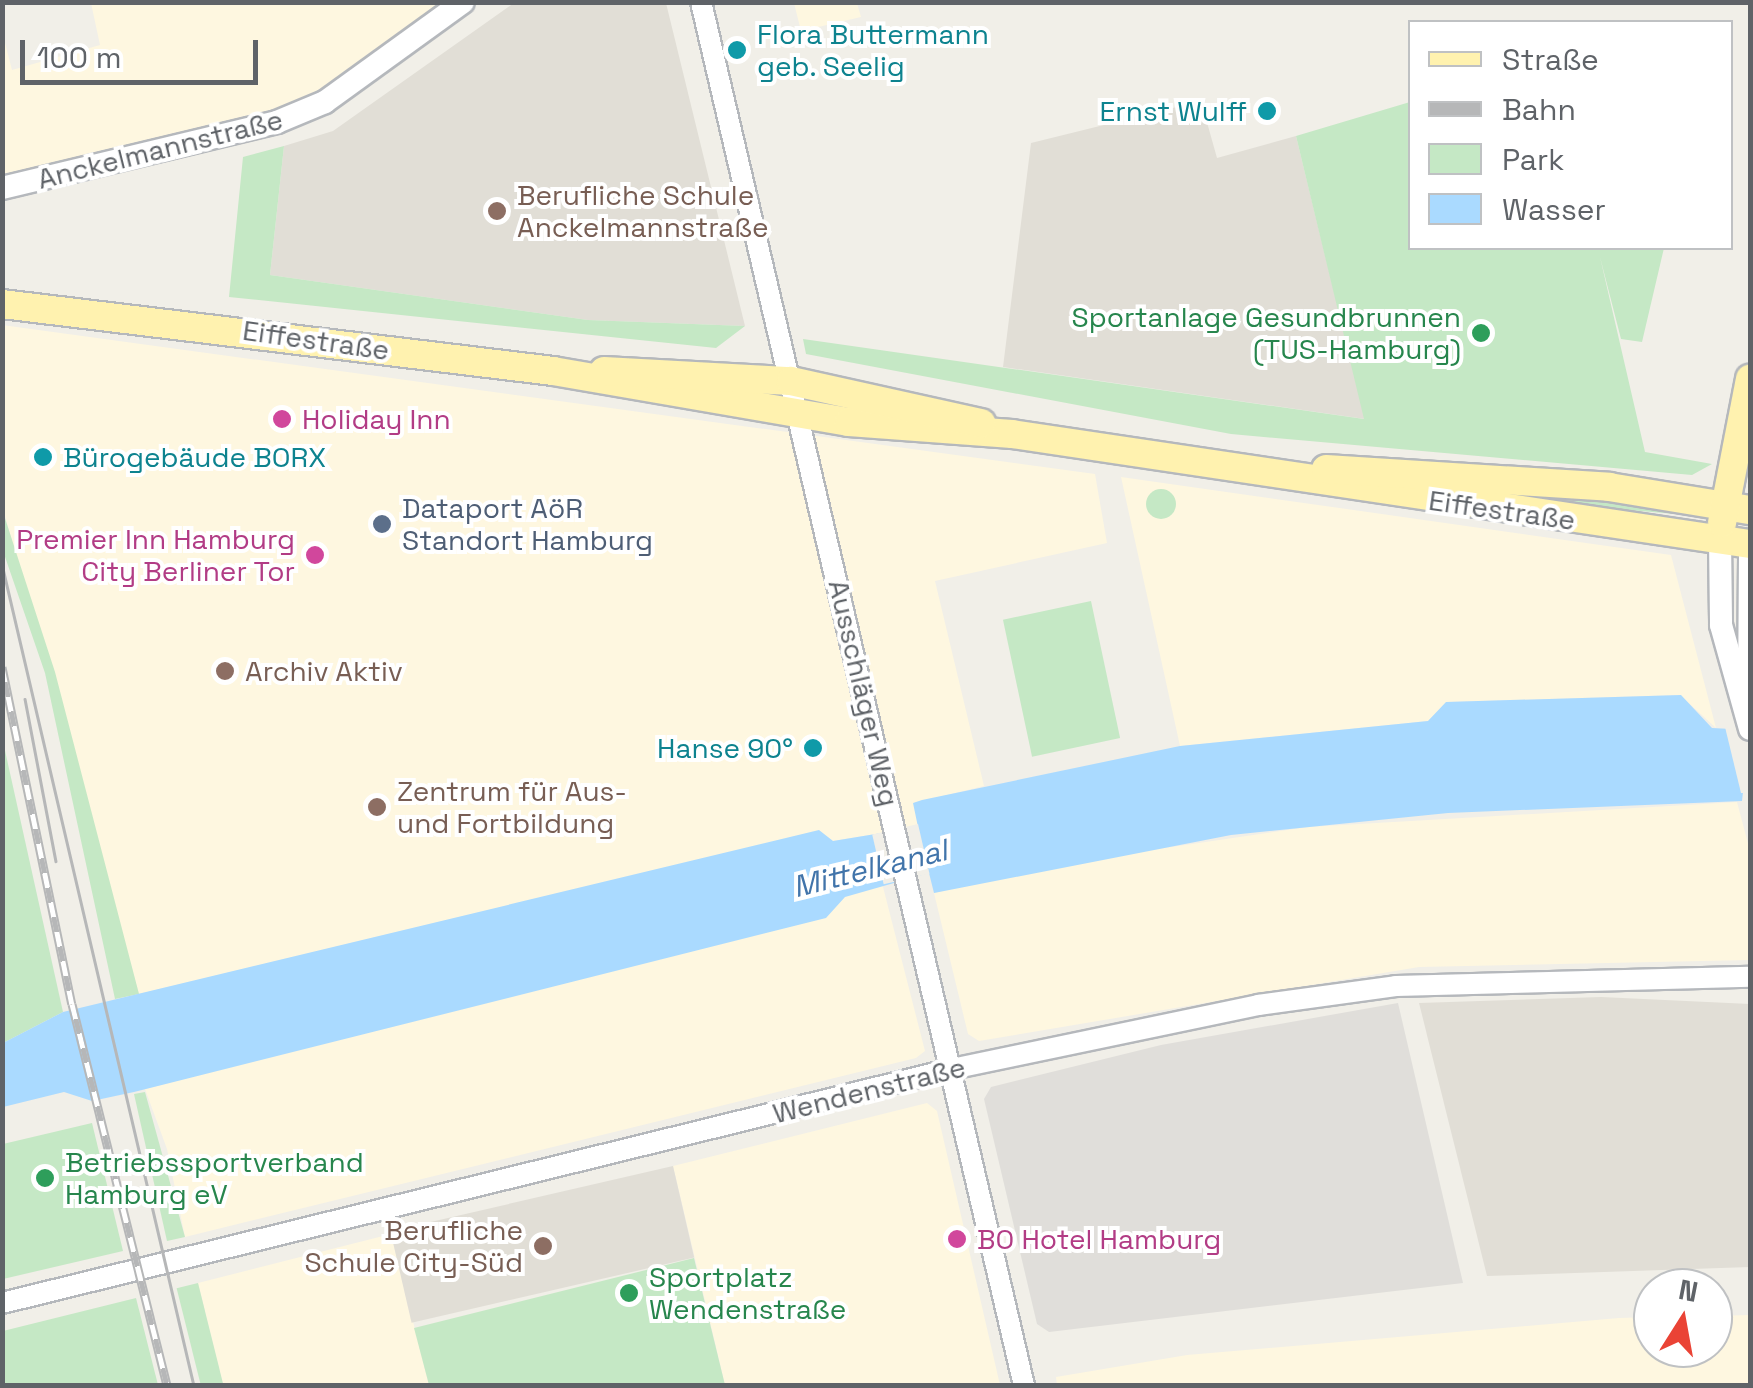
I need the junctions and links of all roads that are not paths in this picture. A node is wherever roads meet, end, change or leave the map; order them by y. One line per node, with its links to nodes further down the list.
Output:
1 (463, 2): 3 (main road, Anckelmannstraße)
2 (701, 2): 9 (street, Ausschläger Weg)
3 (2, 188)
4 (2, 285): 6 (main road, Eiffestraße)
5 (2, 304): 6 (main road, Eiffestraße)
6 (78, 308): 7 (main road, Eiffestraße)
7 (553, 372): 9 (main road, Eiffestraße); 10 (main road, Eiffestraße)
8 (1750, 379): 13 (main road)
9 (790, 380): 10 (street, Ausschläger Weg); 11 (main road, Eiffestraße)
10 (799, 414): 11 (main road, Eiffestraße); 18 (street, Ausschläger Weg)
11 (1012, 434): 12 (main road, Eiffestraße)
12 (1254, 468): 13 (main road, Eiffestraße); 14 (main road, Eiffestraße)
13 (1738, 507): 14 (main road)
14 (1720, 539): 15 (main road, Eiffestraße); 16 (main road)
15 (1750, 545): 16 (main road)
16 (1750, 728)
17 (1750, 977): 18 (street, Wendenstraße)
18 (952, 1069): 19 (street, Wendenstraße); 20 (street, Ausschläger Weg)
19 (2, 1304)
20 (1024, 1386)

